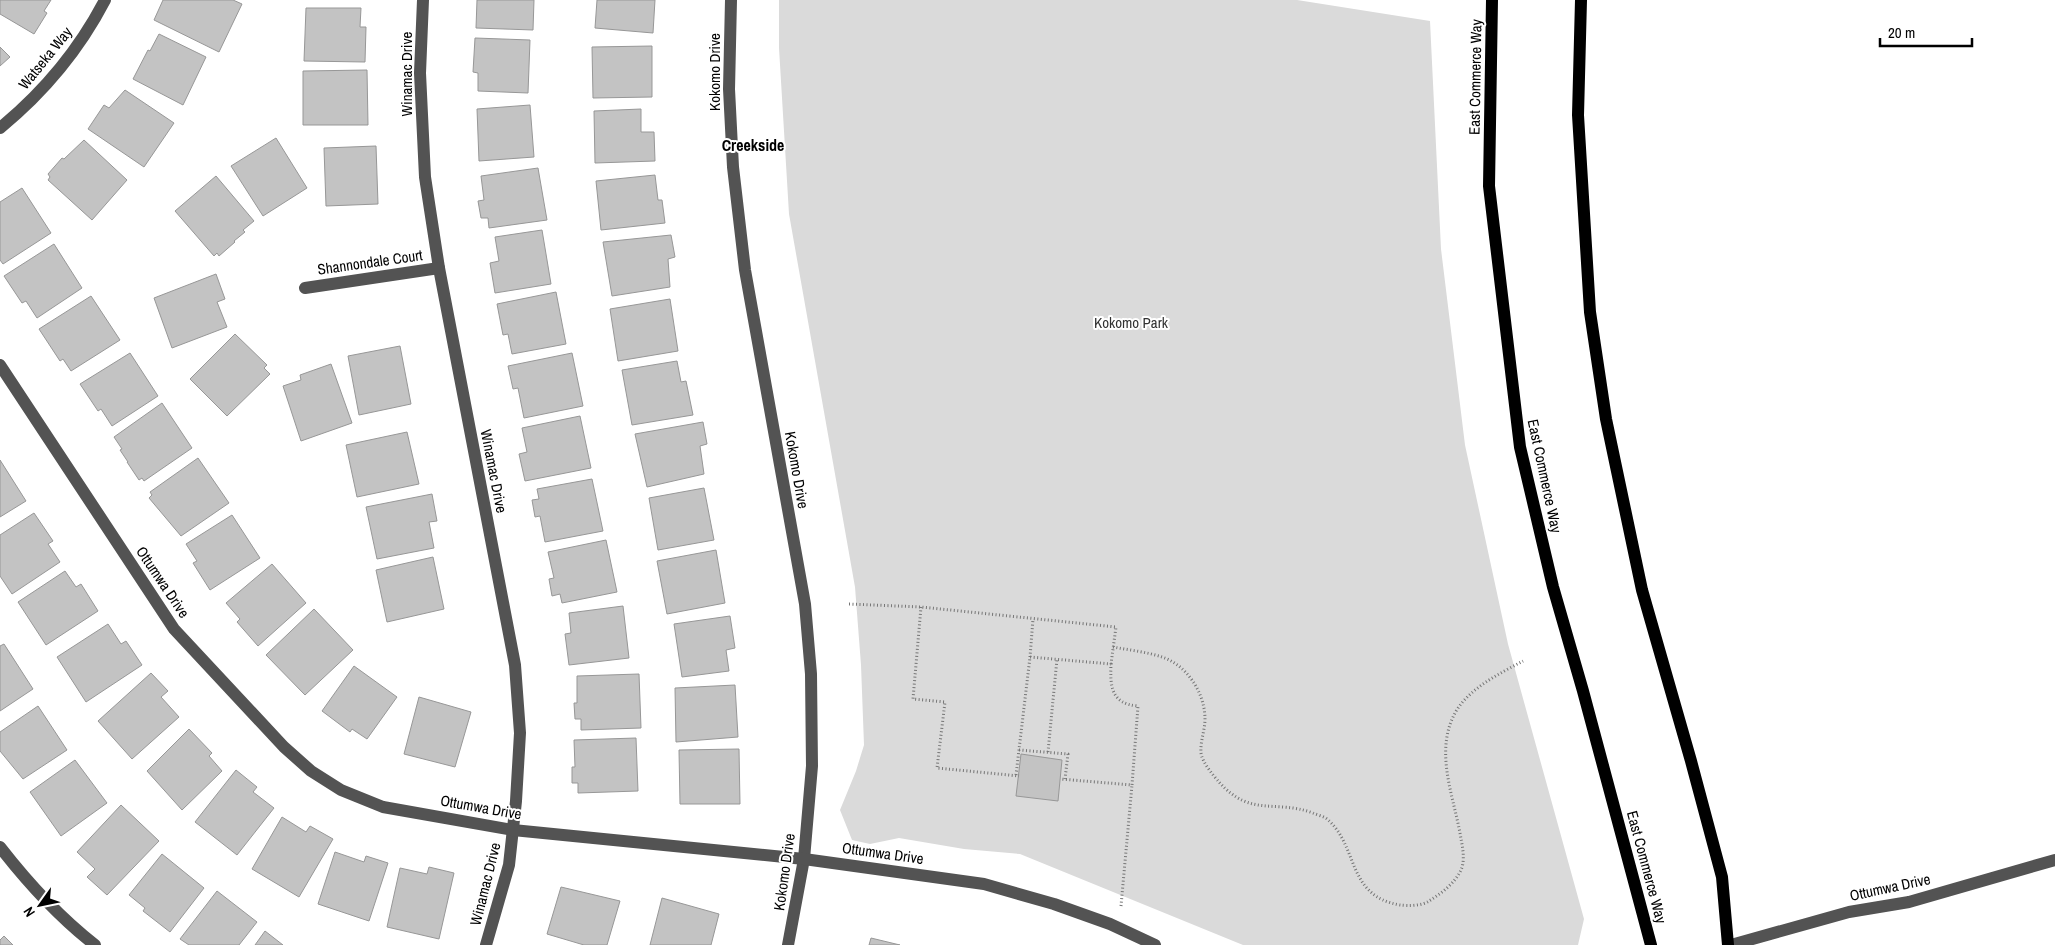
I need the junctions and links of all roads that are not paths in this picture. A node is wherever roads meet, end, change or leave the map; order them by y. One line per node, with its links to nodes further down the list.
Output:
1 (105, 0): 6 (street, Watseka Way)
2 (423, 0): 7 (street, Winamac Drive)
3 (731, 0): 12 (street, Kokomo Drive)
4 (1492, 0): 18 (main road, East Commerce Way)
5 (1581, 0): 19 (main road)
6 (0, 128)
7 (439, 268): 8 (street, Shannondale Court); 10 (street, Winamac Drive)
8 (305, 288)
9 (0, 365): 10 (street, Ottumwa Drive)
10 (513, 830): 12 (street, Ottumwa Drive); 16 (street, Winamac Drive)
11 (0, 847): 15 (street)
12 (804, 859): 14 (street, Ottumwa Drive); 17 (street, Kokomo Drive)
13 (2055, 860): 19 (street, Ottumwa Drive)
14 (1149, 944)
15 (95, 945)
16 (486, 945)
17 (788, 945)
18 (1651, 945)
19 (1729, 945)

